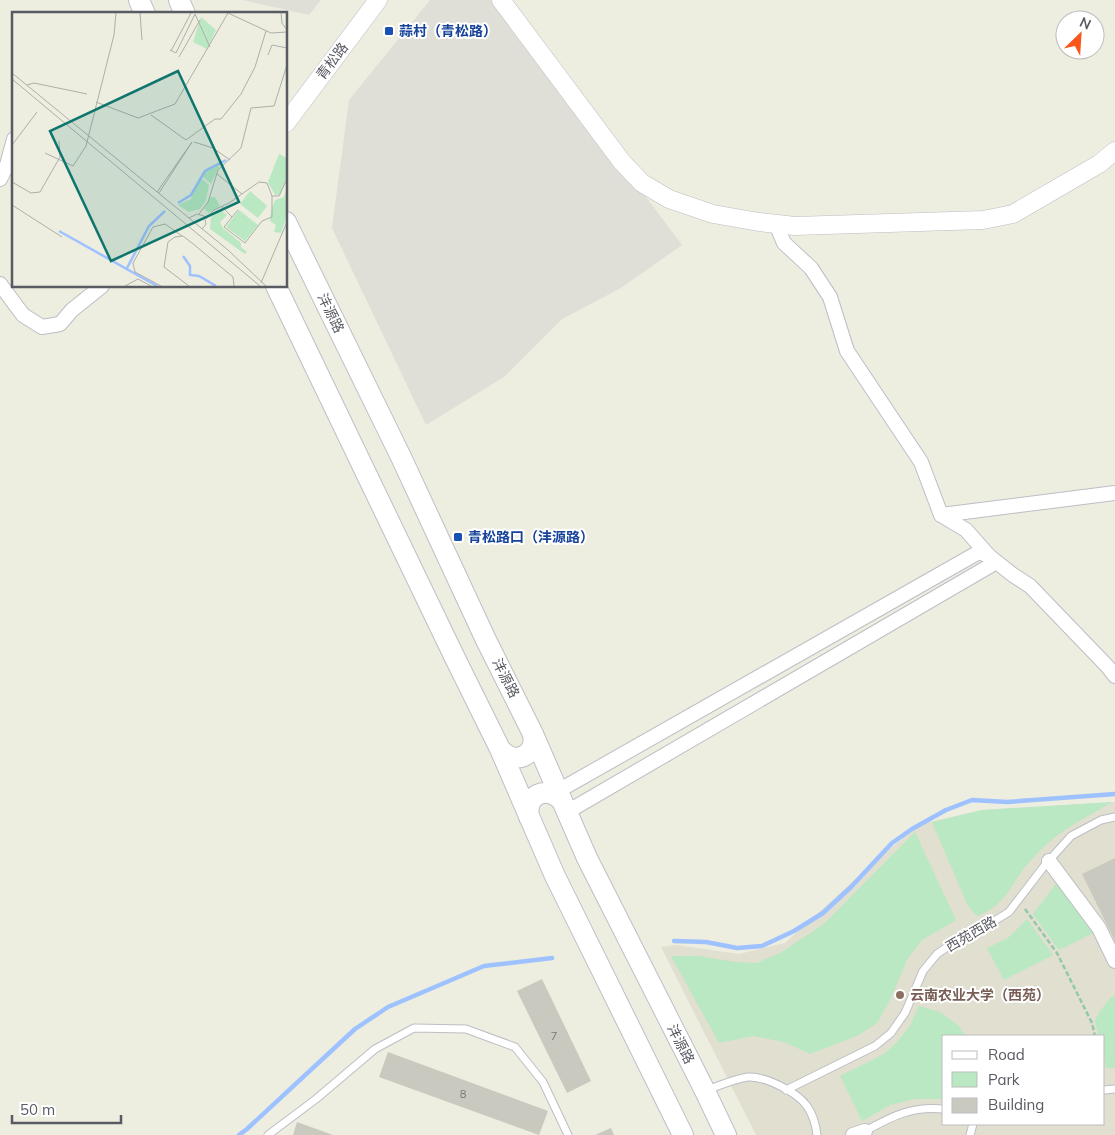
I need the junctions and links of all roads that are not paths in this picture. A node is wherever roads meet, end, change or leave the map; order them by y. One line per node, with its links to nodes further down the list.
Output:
1 (138, 0): 5 (main road)
2 (179, 0): 6 (main road)
3 (378, 0): 7 (street, 青松路)
4 (501, 0): 11 (street)
5 (144, 12)
6 (184, 12)
7 (288, 120)
8 (12, 146): 10 (street)
9 (1115, 151): 11 (street)
10 (0, 179)
11 (776, 224): 17 (street)
12 (288, 226): 20 (main road, 沣源路)
13 (0, 284): 14 (street)
14 (100, 288)
15 (277, 288): 21 (main road)
16 (1115, 493): 17 (street)
17 (941, 515): 18 (street)
18 (989, 556): 19 (street); 22 (street); 22 (street)
19 (1115, 676)
20 (533, 734): 21 (main road); 22 (main road, 沣源路)
21 (500, 749): 23 (main road)
22 (562, 801): 23 (main road); 28 (main road, 沣源路)
23 (530, 817): 33 (main road)
24 (1115, 817): 25 (lane, 西苑西路)
25 (1049, 860): 26 (street); 27 (lane, 西苑西路)
26 (1115, 961)
27 (786, 1090): 28 (lane); 35 (lane)
28 (704, 1091): 34 (main road, 沣源路)
29 (942, 1109): 30 (lane)
30 (859, 1133)
31 (268, 1135): 32 (lane)
32 (568, 1135)
33 (683, 1135)
34 (726, 1135)
35 (817, 1135)

